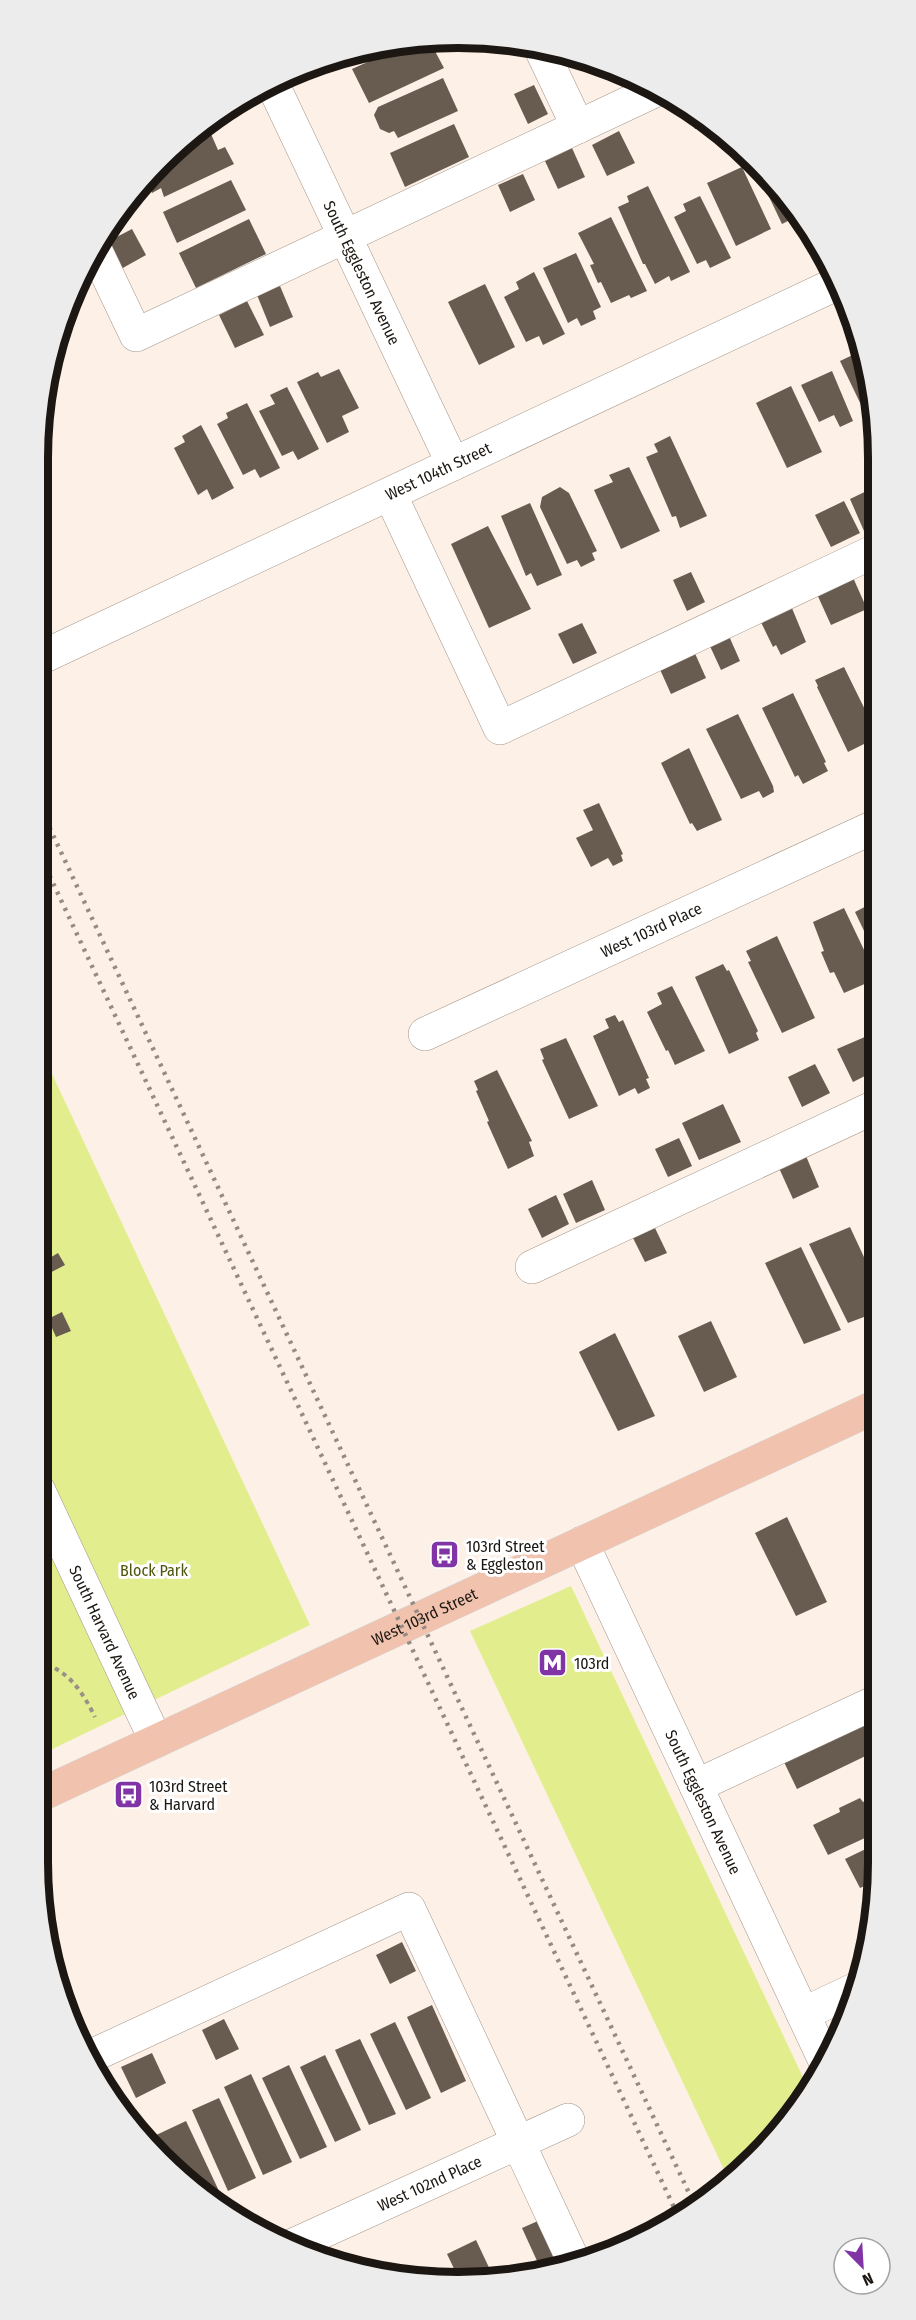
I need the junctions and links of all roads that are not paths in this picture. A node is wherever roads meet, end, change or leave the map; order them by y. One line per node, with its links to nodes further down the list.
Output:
1 (545, 58): 4 (street)
2 (276, 91): 5 (street, South Eggleston Avenue)
3 (647, 94): 4 (street)
4 (578, 127): 5 (street)
5 (345, 237): 6 (street); 8 (street, South Eggleston Avenue)
6 (100, 259)
7 (830, 287): 8 (street, West 104th Street)
8 (453, 464): 9 (street, West 104th Street)
9 (390, 494): 10 (street); 11 (street, West 104th Street)
10 (868, 554)
11 (48, 654)
12 (868, 830): 13 (street, West 103rd Place)
13 (425, 1034)
14 (868, 1110): 15 (street)
15 (532, 1267)
16 (868, 1410): 18 (main road, West 103rd Street)
17 (48, 1510): 20 (street, South Harvard Avenue)
18 (582, 1543): 20 (main road, West 103rd Street); 21 (street, South Eggleston Avenue)
19 (868, 1706): 21 (street)
20 (156, 1741): 22 (main road, West 103rd Street)
21 (696, 1786): 24 (street, South Eggleston Avenue)
22 (48, 1791)
23 (846, 1994): 24 (street)
24 (803, 2014): 25 (street, South Eggleston Avenue)
25 (821, 2052)
26 (96, 2054): 28 (street)
27 (568, 2120): 28 (street, West 102nd Place)
28 (518, 2142): 29 (street, West 102nd Place); 30 (street)
29 (302, 2241)
30 (571, 2256)

